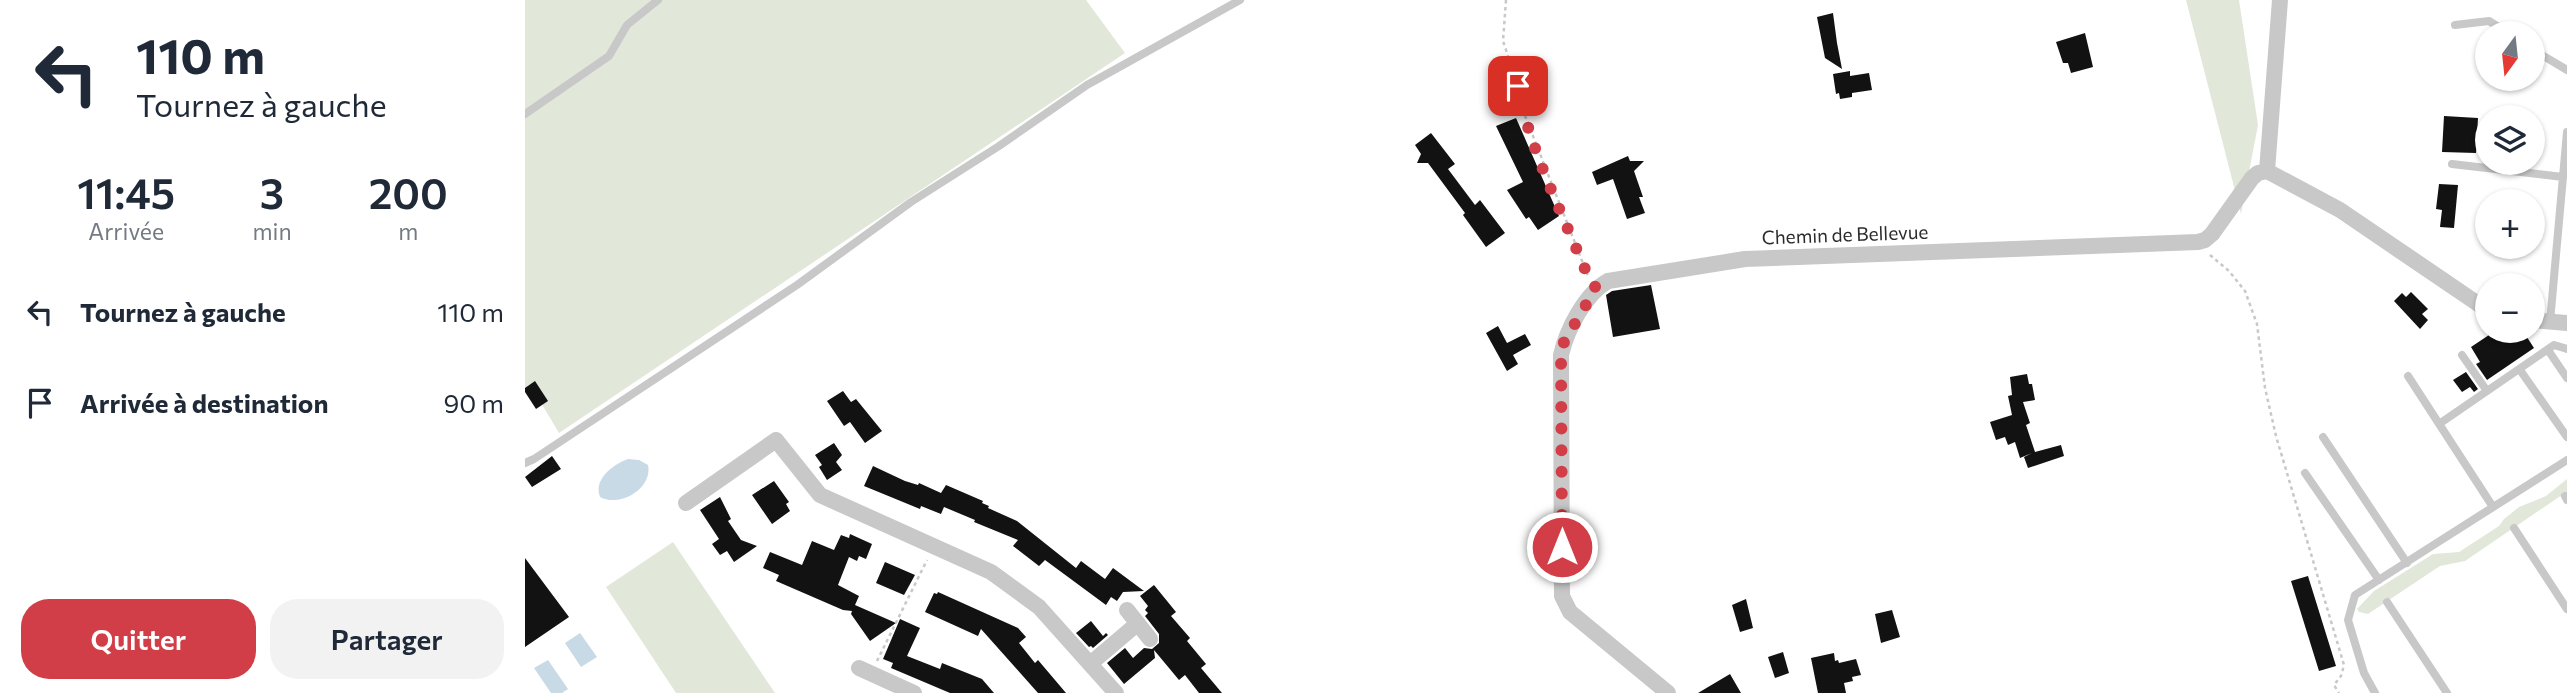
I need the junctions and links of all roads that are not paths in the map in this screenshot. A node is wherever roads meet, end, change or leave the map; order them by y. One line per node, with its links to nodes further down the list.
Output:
1 (658, 0): 8 (lane)
2 (1240, 0): 28 (lane)
3 (2280, 0): 11 (street)
4 (2475, 23): 5 (lane)
5 (2455, 25)
6 (2545, 57): 7 (lane)
7 (2567, 71)
8 (525, 114)
9 (2567, 132): 12 (lane)
10 (2452, 164): 12 (lane)
11 (2267, 171): 13 (street); 44 (street, Chemin de Bellevue)
12 (2563, 177): 15 (lane)
13 (2475, 302)
14 (2545, 321): 15 (street)
15 (2550, 322): 16 (street)
16 (2567, 324)
17 (2567, 349): 18 (lane)
18 (2548, 350): 20 (lane); 22 (lane)
19 (2462, 355): 23 (lane)
20 (2520, 370): 23 (lane); 26 (lane)
21 (2408, 376): 24 (lane)
22 (2567, 378)
23 (2487, 391): 24 (lane)
24 (2439, 424): 31 (lane)
25 (2323, 436): 33 (lane)
26 (2567, 437)
27 (2567, 460): 31 (lane)
28 (525, 463)
29 (2305, 473): 34 (lane)
30 (686, 503): 40 (street)
31 (2493, 507): 33 (lane)
32 (2514, 528): 36 (lane)
33 (2407, 563): 34 (lane)
34 (2379, 580): 45 (lane)
35 (2387, 602): 46 (lane)
36 (2567, 609)
37 (1126, 610): 38 (street)
38 (1137, 624): 39 (street); 40 (street)
39 (1150, 639)
40 (1090, 664): 43 (street)
41 (865, 671): 42 (street)
42 (914, 693)
43 (1116, 693)
44 (1668, 693)
45 (2375, 693)
46 (2447, 693)

